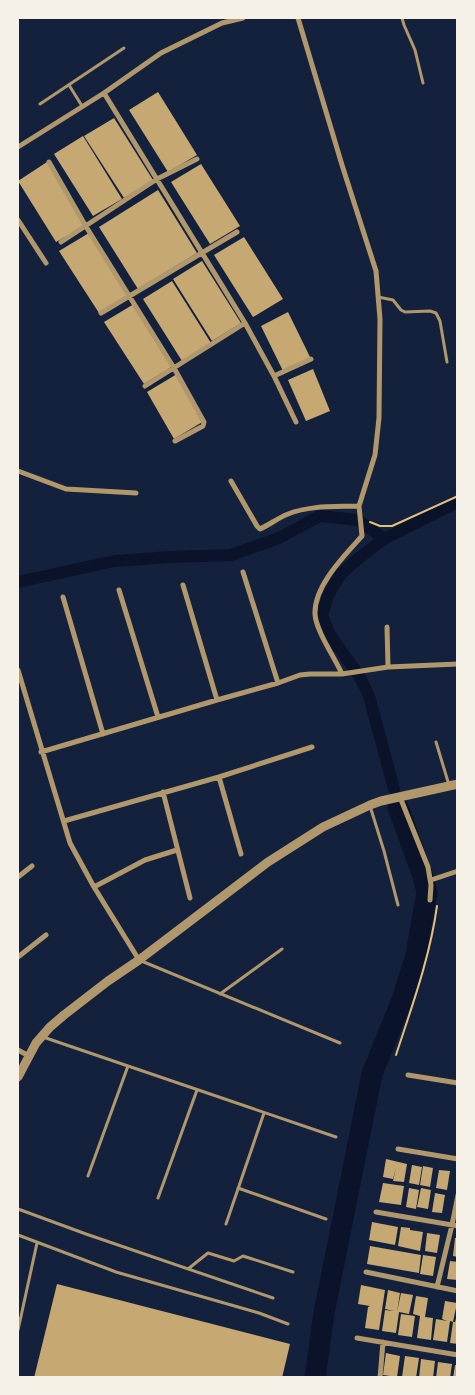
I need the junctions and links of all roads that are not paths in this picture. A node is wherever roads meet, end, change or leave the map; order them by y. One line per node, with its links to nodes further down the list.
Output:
1 (243, 18): 7 (street)
2 (298, 18): 21 (street)
3 (402, 18): 5 (lane)
4 (124, 48): 6 (lane)
5 (423, 83)
6 (69, 85): 8 (lane); 9 (lane)
7 (104, 93): 9 (street); 13 (street)
8 (40, 104)
9 (82, 106): 10 (street)
10 (18, 147)
11 (197, 159): 13 (street)
12 (49, 162): 15 (street)
13 (157, 179): 15 (street); 18 (street)
14 (18, 220): 19 (street)
15 (85, 226): 17 (street); 20 (street)
16 (237, 232): 18 (street)
17 (61, 242)
18 (203, 253): 20 (street); 23 (street)
19 (46, 263)
20 (130, 296): 22 (street); 26 (street)
21 (381, 297): 25 (lane); 34 (street)
22 (101, 313)
23 (246, 323): 26 (street); 27 (street)
24 (311, 359): 27 (street)
25 (448, 362)
26 (174, 368): 28 (street); 30 (street)
27 (274, 376): 29 (street)
28 (145, 386)
29 (296, 422)
30 (175, 441)
31 (18, 471): 33 (street)
32 (231, 482): 34 (street)
33 (136, 493)
34 (359, 506): 43 (street)
35 (243, 572): 44 (street)
36 (183, 585): 45 (street)
37 (119, 590): 46 (street)
38 (63, 596): 47 (street)
39 (387, 627): 41 (street)
40 (458, 664): 41 (street)
41 (388, 667): 43 (street)
42 (18, 670): 50 (street)
43 (345, 674): 44 (street)
44 (278, 684): 45 (street)
45 (217, 700): 46 (street)
46 (158, 717): 47 (street)
47 (103, 734): 50 (street)
48 (436, 742): 52 (lane)
49 (312, 747): 51 (street)
50 (42, 752): 56 (street)
51 (219, 777): 53 (street); 58 (street)
52 (453, 785): 54 (street)
53 (163, 792): 56 (street); 57 (street)
54 (400, 797): 55 (street); 62 (street)
55 (370, 805): 66 (lane); 70 (street)
56 (64, 821): 63 (street)
57 (177, 850): 63 (street); 64 (street)
58 (241, 854)
59 (32, 866): 61 (street)
60 (458, 871): 62 (street)
61 (18, 876)
62 (431, 880): 65 (street)
63 (94, 887): 70 (street)
64 (190, 898)
65 (430, 900)
66 (398, 905)
67 (46, 935): 69 (street)
68 (282, 949): 71 (lane)
69 (18, 957)
70 (139, 960): 71 (lane); 72 (street)
71 (219, 994): 73 (lane)
72 (42, 1036): 75 (street); 76 (lane)
73 (340, 1043)
74 (18, 1050): 75 (street)
75 (29, 1056): 78 (street)
76 (128, 1066): 80 (lane); 85 (lane)
77 (408, 1075): 79 (street)
78 (18, 1077)
79 (458, 1083)
80 (197, 1090): 81 (lane); 88 (lane)
81 (264, 1113): 82 (lane); 86 (lane)
82 (336, 1138)
83 (398, 1149): 84 (street)
84 (458, 1159)
85 (88, 1176)
86 (238, 1188): 91 (lane); 92 (lane)
87 (458, 1196): 93 (street)
88 (158, 1198)
89 (18, 1209): 96 (lane)
90 (376, 1212): 93 (street)
91 (326, 1219)
92 (226, 1224)
93 (455, 1226): 99 (street)
94 (18, 1235): 95 (lane)
95 (37, 1243): 102 (lane); 103 (lane)
96 (188, 1269): 97 (lane); 101 (lane)
97 (293, 1272)
98 (366, 1272): 99 (street)
99 (437, 1287): 100 (street)
100 (458, 1291)
101 (273, 1298)
102 (288, 1324)
103 (18, 1330)
104 (357, 1338): 105 (street)
105 (384, 1342): 106 (street); 107 (street)
106 (458, 1356)
107 (380, 1378)

